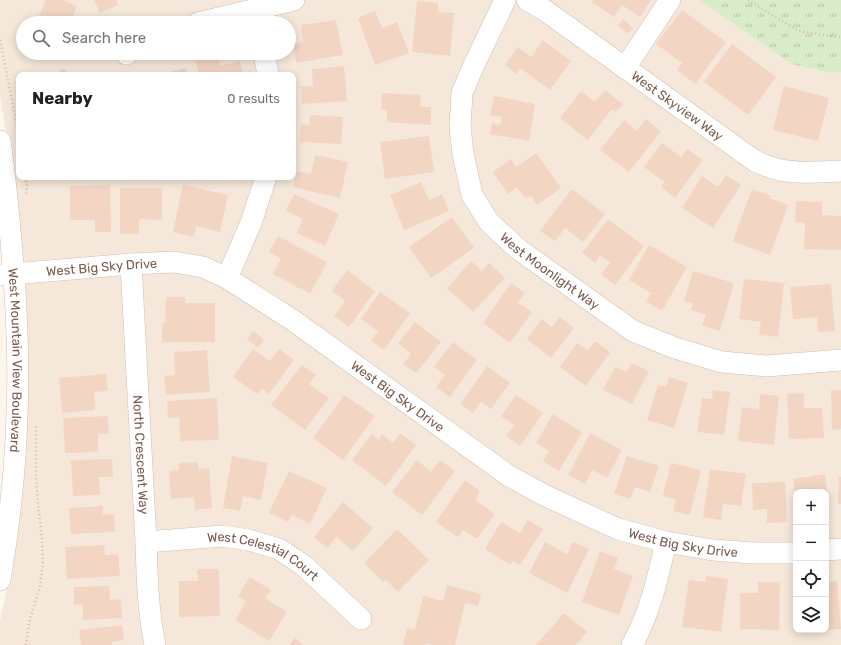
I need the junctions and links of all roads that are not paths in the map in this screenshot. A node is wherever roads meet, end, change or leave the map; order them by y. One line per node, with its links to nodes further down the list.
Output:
1 (294, 0): 5 (street)
2 (505, 0): 15 (street, West Moonlight Way)
3 (527, 0): 7 (street, West Skyview Way)
4 (670, 0): 7 (street)
5 (257, 16)
6 (265, 60): 8 (street)
7 (625, 68): 10 (street, West Skyview Way)
8 (267, 72)
9 (0, 141): 13 (street, West Mountain View Boulevard)
10 (841, 170)
11 (265, 180): 14 (street)
12 (131, 264): 13 (street, West Big Sky Drive); 14 (street, West Big Sky Drive); 16 (street, North Crescent Way)
13 (7, 274): 21 (street, West Mountain View Boulevard)
14 (227, 278): 17 (street, West Big Sky Drive)
15 (841, 360)
16 (146, 542): 22 (street, West Celestial Court); 23 (street, North Crescent Way)
17 (666, 542): 20 (street, West Big Sky Drive); 24 (street)
18 (841, 549): 19 (street)
19 (829, 550)
20 (793, 553)
21 (0, 580)
22 (361, 619)
23 (155, 645)
24 (632, 645)

